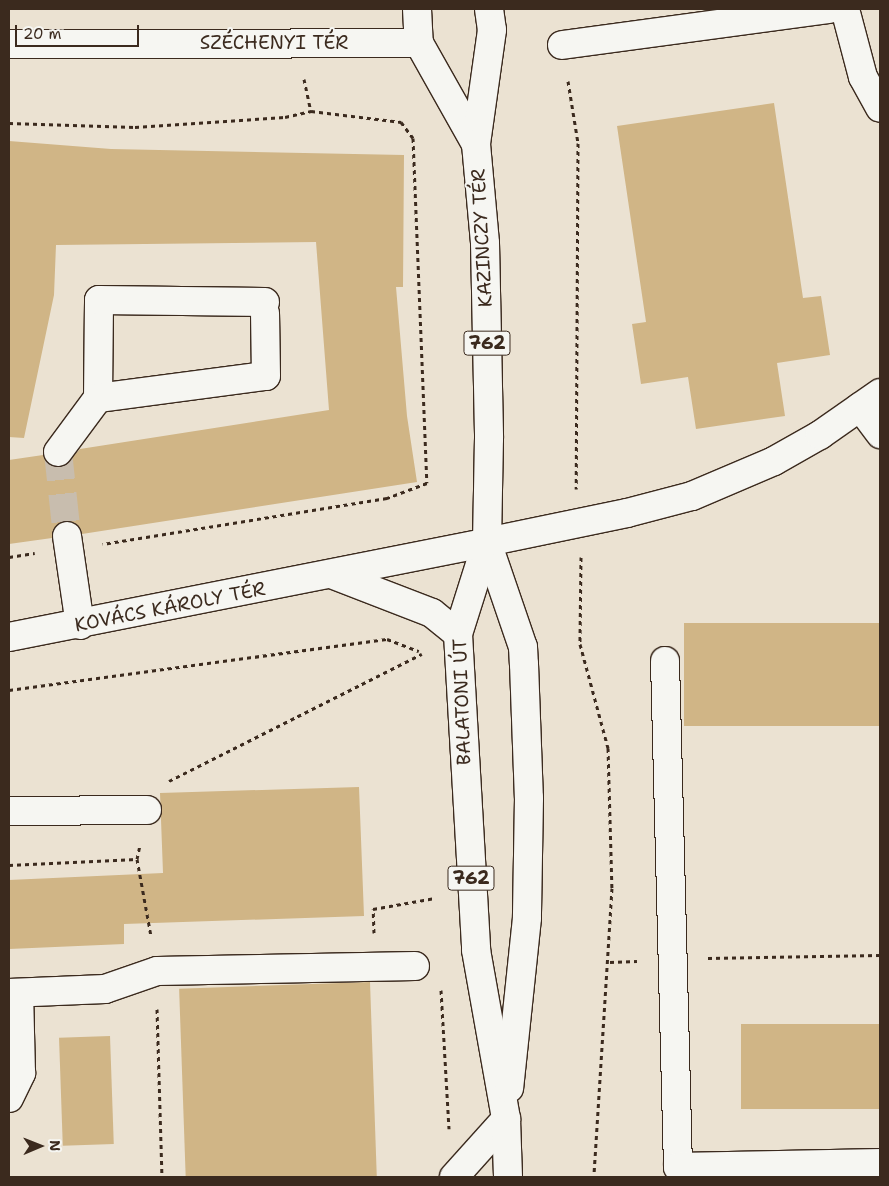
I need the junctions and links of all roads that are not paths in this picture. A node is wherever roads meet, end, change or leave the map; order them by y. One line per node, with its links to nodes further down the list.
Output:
1 (417, 9): 5 (main road, KAZINCZY TÉR)
2 (490, 9): 9 (main road, KAZINCZY TÉR / 762)
3 (830, 9): 7 (main road)
4 (846, 9): 8 (main road)
5 (419, 42): 6 (main road, SZÉCHENYI TÉR); 9 (main road, KAZINCZY TÉR)
6 (9, 44)
7 (562, 45)
8 (880, 108)
9 (476, 144): 15 (main road, KAZINCZY TÉR / 762)
10 (98, 398): 10 (main road); 13 (main road)
11 (870, 400): 12 (main road); 15 (main road, KOVÁCS KÁROLY TÉR)
12 (880, 434)
13 (58, 452)
14 (68, 542): 17 (main road)
15 (487, 542): 16 (main road, KOVÁCS KÁROLY TÉR); 18 (main road, BALATONI ÚT / 762); 26 (main road, BALATONI ÚT / 762)
16 (331, 574): 17 (main road, KOVÁCS KÁROLY TÉR); 18 (main road)
17 (80, 625): 19 (main road, KOVÁCS KÁROLY TÉR)
18 (458, 634): 26 (main road, BALATONI ÚT / 762)
19 (9, 637)
20 (665, 661): 27 (main road)
21 (147, 810): 22 (main road)
22 (9, 811)
23 (415, 966): 24 (main road)
24 (14, 993): 25 (main road)
25 (9, 1098)
26 (506, 1119): 28 (main road); 29 (main road, BALATONI ÚT / 762)
27 (880, 1163)
28 (454, 1177)
29 (508, 1177)

